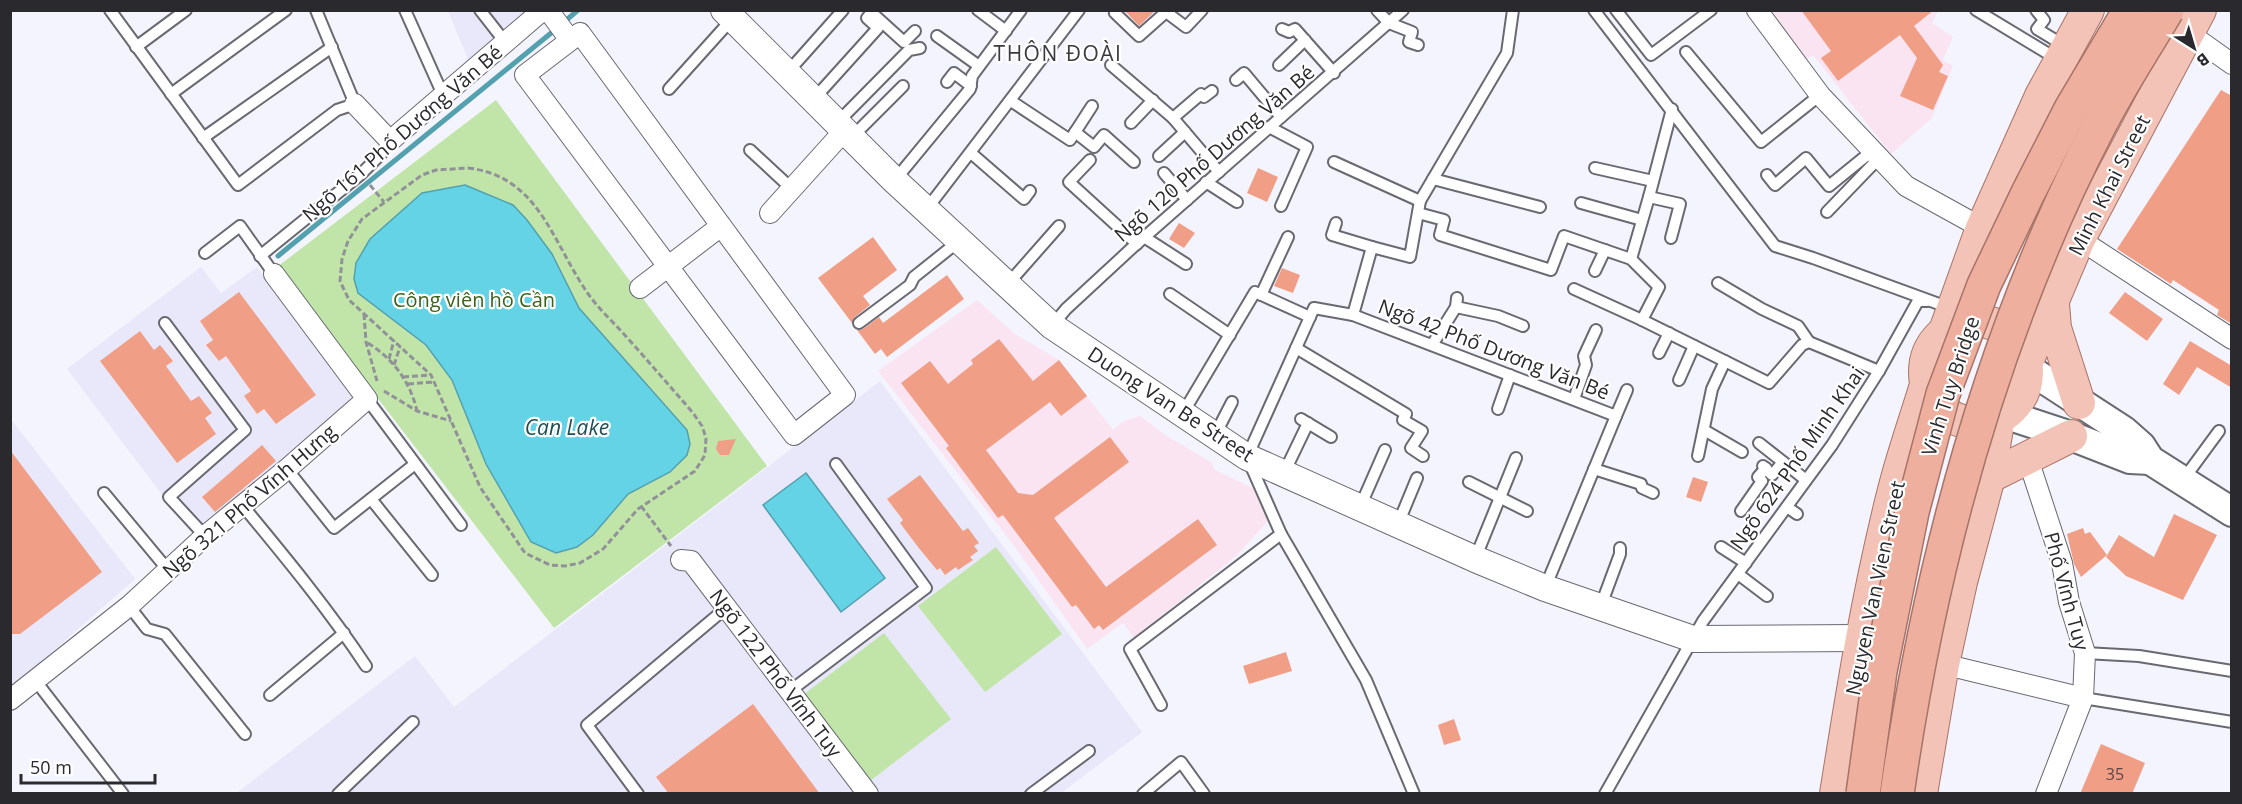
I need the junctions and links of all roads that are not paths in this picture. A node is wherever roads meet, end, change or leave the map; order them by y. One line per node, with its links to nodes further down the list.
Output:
1 (110, 10): 36 (lane)
2 (186, 10): 36 (lane)
3 (286, 10): 53 (lane)
4 (315, 10): 37 (lane)
5 (405, 10): 54 (lane)
6 (480, 10): 34 (lane)
7 (843, 10): 46 (lane)
8 (978, 10): 31 (lane)
9 (1021, 10): 31 (lane)
10 (1079, 10): 58 (lane)
11 (1116, 10): 12 (lane)
12 (1202, 10)
13 (1377, 10): 28 (lane)
14 (1402, 10): 28 (lane, Ngõ 120 Phố Dương Văn Bé)
15 (1513, 10): 82 (lane)
16 (1594, 10): 61 (lane)
17 (1616, 10): 18 (lane)
18 (1710, 10)
19 (1756, 10): 55 (street)
20 (1976, 10): 40 (lane)
21 (2036, 10): 40 (lane)
22 (2088, 10): 40 (main road)
23 (2130, 10): 237 (highway, Vinh Tuy Bridge, bridge)
24 (873, 11): 30 (lane); 56 (lane)
25 (728, 15): 46 (street, Duong Van Be Street); 51 (lane)
26 (2185, 18): 41 (street); 106 (main road, Minh Khai Street); 238 (highway, Vinh Tuy Bridge, bridge)
27 (555, 21): 34 (street, Ngõ 161 Phố Dương Văn Bé); 101 (street); 115 (street)
28 (1389, 23): 35 (lane); 45 (lane, Ngõ 120 Phố Dương Văn Bé)
29 (1282, 29): 33 (lane)
30 (915, 31)
31 (1006, 31): 44 (lane)
32 (937, 36): 44 (lane)
33 (1305, 40): 43 (lane); 45 (lane)
34 (506, 42): 54 (street, Ngõ 161 Phố Dương Văn Bé)
35 (1418, 45)
36 (136, 47): 53 (lane)
37 (332, 47): 59 (lane); 69 (lane)
38 (920, 48): 66 (lane)
39 (1686, 52): 55 (lane)
40 (2064, 55): 103 (main road)
41 (2232, 64)
42 (1111, 65): 57 (lane)
43 (1279, 65)
44 (979, 66): 50 (lane)
45 (1334, 73): 62 (lane, Ngõ 120 Phố Dương Văn Bé)
46 (787, 74): 56 (street, Duong Van Be Street)
47 (1236, 80): 62 (lane)
48 (947, 82): 50 (lane)
49 (903, 86): 66 (lane)
50 (971, 86): 83 (lane)
51 (669, 89)
52 (1212, 91): 63 (lane)
53 (171, 94): 69 (lane)
54 (443, 95): 70 (street, Ngõ 161 Phố Dương Văn Bé)
55 (1820, 95): 73 (street)
56 (813, 100): 66 (street, Duong Van Be Street)
57 (1153, 100): 63 (lane); 64 (lane)
58 (1011, 101): 67 (lane); 72 (lane)
59 (355, 104): 69 (lane); 70 (street)
60 (1092, 106): 67 (lane)
61 (1672, 110): 85 (lane); 125 (lane)
62 (1281, 117): 65 (lane, Ngõ 120 Phố Dương Văn Bé)
63 (1173, 118): 68 (lane)
64 (1131, 123)
65 (1269, 127): 79 (lane, Ngõ 120 Phố Dương Văn Bé); 93 (lane)
66 (844, 131): 83 (street, Duong Van Be Street); 86 (street)
67 (1075, 132): 76 (lane)
68 (1185, 132): 74 (lane); 79 (lane)
69 (203, 138)
70 (390, 141): 112 (lane, Ngõ 161 Phố Dương Văn Bé)
71 (750, 150): 86 (lane)
72 (970, 153): 87 (lane); 95 (lane)
73 (1876, 154): 81 (lane); 96 (lane); 103 (street)
74 (1159, 156)
75 (1090, 160): 107 (lane)
76 (1134, 162)
77 (1334, 162): 90 (lane)
78 (1594, 168): 85 (lane)
79 (1219, 172): 84 (lane, Ngõ 120 Phố Dương Văn Bé)
80 (1164, 173): 89 (lane)
81 (1767, 175)
82 (1433, 179): 90 (lane); 94 (lane)
83 (895, 181): 95 (street, Duong Van Be Street)
84 (1206, 182): 89 (lane, Ngõ 120 Phố Dương Văn Bé); 91 (lane)
85 (1653, 182): 88 (lane)
86 (792, 189): 97 (street)
87 (1030, 191)
88 (1649, 197): 99 (lane); 105 (lane)
89 (1187, 200): 107 (lane, Ngõ 120 Phố Dương Văn Bé)
90 (1420, 201): 98 (lane)
91 (1237, 202)
92 (1581, 203): 99 (lane)
93 (1281, 206)
94 (1540, 207)
95 (926, 210): 108 (street, Duong Van Be Street)
96 (1827, 212)
97 (770, 213)
98 (1418, 213): 109 (lane); 110 (lane)
99 (1642, 220): 113 (lane)
100 (1336, 223): 109 (lane)
101 (722, 226): 115 (street); 115 (street)
102 (1059, 226): 119 (lane)
103 (1982, 228): 125 (main road)
104 (1288, 237): 123 (lane)
105 (1671, 238)
106 (2079, 238): 124 (main road, Minh Khai Street); 136 (street)
107 (1141, 240): 114 (lane); 131 (lane, Ngõ 120 Phố Dương Văn Bé)
108 (958, 241): 119 (street, Duong Van Be Street); 130 (lane)
109 (1372, 246): 126 (lane)
110 (1605, 250): 113 (lane); 116 (lane)
111 (205, 253): 112 (lane)
112 (260, 256): 117 (lane)
113 (1631, 259): 128 (lane)
114 (1186, 264)
115 (667, 267): 120 (street)
116 (1595, 271)
117 (274, 274): 149 (street)
118 (1718, 283): 137 (lane)
119 (1006, 285): 131 (street, Duong Van Be Street)
120 (640, 288)
121 (1574, 289): 128 (lane)
122 (1170, 294): 135 (lane)
123 (1261, 295): 127 (lane); 135 (lane)
124 (2053, 304): 143 (main road, Minh Khai Street); 152 (main road)
125 (1942, 314): 143 (main road); 144 (lane, Ngõ 624 Phố Minh Khai); 147 (main road)
126 (1353, 315): 127 (lane, Ngõ 42 Phố Dương Văn Bé); 138 (lane, Ngõ 42 Phố Dương Văn Bé)
127 (1310, 317): 140 (lane)
128 (1642, 320): 134 (lane)
129 (165, 323): 196 (lane)
130 (859, 323)
131 (1052, 326): 154 (street, Duong Van Be Street)
132 (1523, 326): 138 (lane)
133 (1596, 330): 150 (lane)
134 (1669, 333): 139 (lane); 141 (lane)
135 (1230, 335): 154 (lane)
136 (2232, 339)
137 (1809, 342): 142 (lane); 144 (lane)
138 (1432, 345): 145 (lane, Ngõ 42 Phố Dương Văn Bé)
139 (1694, 346): 142 (lane); 146 (lane)
140 (1296, 348): 165 (lane); 168 (lane)
141 (1659, 353)
142 (1725, 361): 157 (lane)
143 (2026, 366): 152 (main road); 155 (main road)
144 (1879, 371): 179 (lane, Ngõ 624 Phố Minh Khai)
145 (1510, 375): 150 (lane, Ngõ 42 Phố Dương Văn Bé); 153 (lane)
146 (1679, 380)
147 (1926, 385): 155 (main road); 211 (main road, Nguyen Van Vien Street)
148 (1627, 390): 156 (lane)
149 (367, 399): 172 (lane); 174 (street, Ngõ 321 Phố Vĩnh Hưng)
150 (1574, 399): 156 (lane, Ngõ 42 Phố Dương Văn Bé)
151 (1232, 402): 159 (lane)
152 (2079, 403): 170 (main road)
153 (1498, 409)
154 (1182, 413): 159 (street, Duong Van Be Street)
155 (2002, 415): 160 (main road); 177 (main road)
156 (1616, 416): 175 (lane, Ngõ 42 Phố Dương Văn Bé)
157 (1704, 430): 164 (lane); 166 (lane)
158 (2219, 431): 180 (lane)
159 (1215, 435): 168 (street, Duong Van Be Street)
160 (2071, 436): 167 (main road); 170 (main road)
161 (1331, 437): 176 (lane)
162 (1759, 443): 171 (lane)
163 (1385, 450): 187 (lane)
164 (1742, 452)
165 (1423, 456)
166 (1698, 456)
167 (2028, 456): 177 (main road); 213 (street, Phố Vĩnh Tuy)
168 (1247, 457): 176 (street, Duong Van Be Street); 195 (lane)
169 (1516, 458): 184 (lane)
170 (2150, 460): 180 (main road)
171 (1783, 462): 179 (lane); 190 (lane)
172 (415, 464): 185 (lane); 194 (lane)
173 (836, 464): 218 (lane)
174 (287, 469): 185 (lane); 186 (street, Ngõ 321 Phố Vĩnh Hưng)
175 (1594, 469): 182 (lane); 205 (lane, Ngõ 42 Phố Dương Văn Bé)
176 (1284, 473): 187 (street, Duong Van Be Street)
177 (1989, 477): 214 (main road)
178 (1417, 478): 193 (lane)
179 (1806, 480): 188 (lane, Ngõ 624 Phố Minh Khai)
180 (2183, 480): 191 (main road)
181 (1469, 482): 184 (lane)
182 (1653, 493)
183 (104, 494): 202 (lane)
184 (1501, 498): 189 (lane); 199 (lane)
185 (371, 499): 203 (lane)
186 (243, 506): 196 (street, Ngõ 321 Phố Vĩnh Hưng); 210 (lane)
187 (1360, 507): 193 (street, Duong Van Be Street)
188 (1787, 507): 192 (lane); 201 (lane, Ngõ 624 Phố Minh Khai)
189 (1527, 511)
190 (1741, 511)
191 (2232, 512)
192 (1797, 514)
193 (1398, 524): 199 (street, Duong Van Be Street)
194 (461, 525)
195 (1281, 534): 222 (lane); 234 (lane)
196 (205, 536): 202 (street, Ngõ 321 Phố Vĩnh Hưng)
197 (1721, 547): 201 (lane)
198 (1620, 548): 209 (lane)
199 (1475, 559): 205 (street, Duong Van Be Street)
200 (681, 560): 208 (street, Ngõ 122 Phố Vĩnh Tuy)
201 (1746, 563): 204 (lane, Ngõ 624 Phố Minh Khai)
202 (168, 570): 207 (street, Ngõ 321 Phố Vĩnh Hưng)
203 (432, 574)
204 (1738, 574): 206 (lane); 212 (lane, Ngõ 624 Phố Minh Khai)
205 (1545, 588): 209 (street, Duong Van Be Street)
206 (1767, 596)
207 (129, 606): 217 (street, Ngõ 321 Phố Vĩnh Hưng); 225 (lane)
208 (726, 608): 218 (street, Ngõ 122 Phố Vĩnh Tuy); 229 (lane)
209 (1600, 608): 212 (street, Duong Van Be Street)
210 (344, 633): 215 (lane); 219 (lane)
211 (1861, 638): 212 (street, Duong Van Be Street); 236 (main road, Nguyen Van Vien Street)
212 (1693, 639): 235 (lane, Ngõ 624 Phố Minh Khai)
213 (2085, 653): 216 (lane); 220 (street, Phố Vĩnh Tuy)
214 (1943, 664): 220 (street); 239 (main road)
215 (366, 666)
216 (2232, 671)
217 (35, 680): 221 (street, Ngõ 321 Phố Vĩnh Hưng); 227 (lane)
218 (790, 691): 230 (street, Ngõ 122 Phố Vĩnh Tuy)
219 (270, 695)
220 (2083, 698): 224 (lane); 240 (street, Phố Vĩnh Tuy)
221 (10, 700)
222 (1161, 705)
223 (413, 722): 228 (lane)
224 (2232, 722)
225 (245, 734)
226 (1089, 751): 231 (lane)
227 (123, 794)
228 (338, 794)
229 (638, 794)
230 (868, 794)
231 (1031, 794)
232 (1143, 794): 233 (lane)
233 (1204, 794)
234 (1414, 794)
235 (1605, 794)
236 (1836, 794)
237 (1863, 794)
238 (1897, 794)
239 (1921, 794)
240 (2046, 794)

